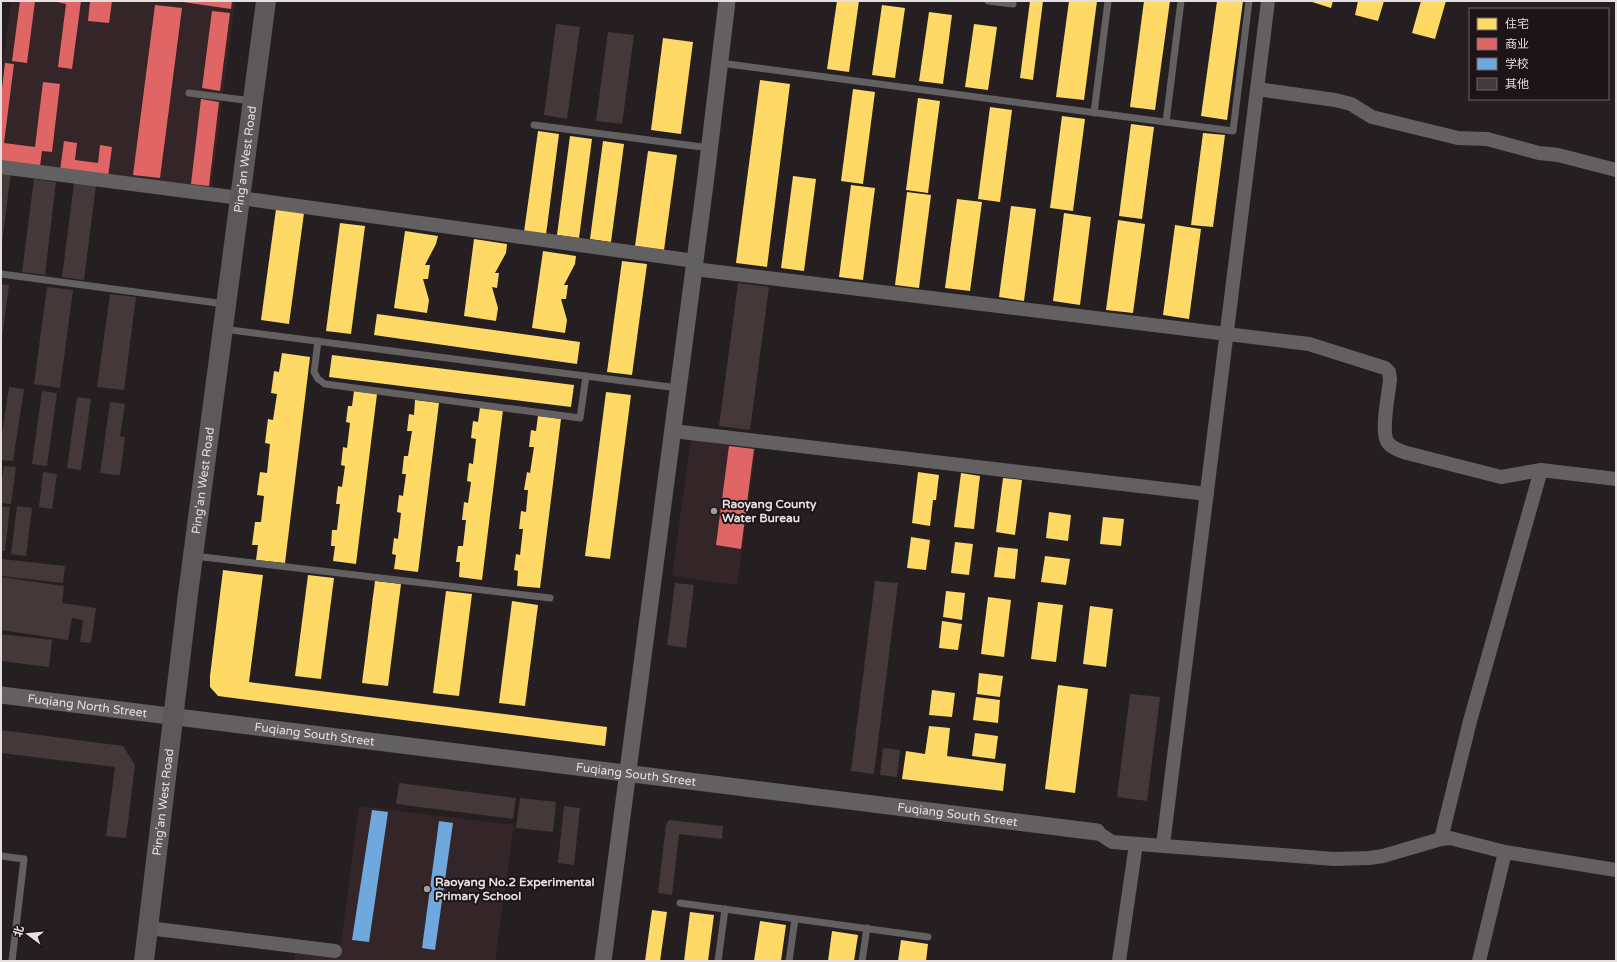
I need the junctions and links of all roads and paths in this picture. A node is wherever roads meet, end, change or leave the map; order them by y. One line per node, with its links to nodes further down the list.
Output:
1 (266, 1): 12 (main road, Ping'an West Road)
2 (727, 1): 9 (street)
3 (988, 1): 8 (lane)
4 (1108, 1): 13 (lane)
5 (1181, 1): 14 (lane)
6 (1249, 1): 14 (lane)
7 (1268, 1): 10 (street)
8 (1013, 4)
9 (720, 63): 13 (lane); 16 (street)
10 (1257, 89): 18 (street); 24 (street)
11 (189, 93): 12 (lane)
12 (253, 101): 19 (main road, Ping'an West Road)
13 (1094, 113): 14 (lane)
14 (1166, 122)
15 (534, 125): 16 (lane)
16 (710, 148): 20 (street)
17 (1, 167): 19 (street)
18 (1616, 170)
19 (240, 198): 20 (street); 22 (main road, Ping'an West Road)
20 (694, 265): 24 (street); 27 (street)
21 (1, 274): 22 (lane)
22 (226, 304): 23 (main road, Ping'an West Road)
23 (223, 329): 25 (lane); 32 (main road, Ping'an West Road)
24 (1227, 334): 29 (street); 31 (street)
25 (318, 341): 26 (lane); 26 (lane)
26 (586, 376): 27 (lane)
27 (678, 388): 28 (street)
28 (673, 431): 31 (street); 36 (street)
29 (1541, 470): 30 (street); 38 (street)
30 (1616, 479)
31 (1207, 494): 40 (street)
32 (193, 556): 33 (lane); 35 (main road, Ping'an West Road)
33 (550, 598)
34 (1, 695): 35 (street, Fuqiang North Street)
35 (174, 716): 36 (street, Fuqiang South Street); 47 (main road, Ping'an West Road)
36 (628, 774): 37 (street, Fuqiang South Street); 53 (street)
37 (1097, 832): 39 (street)
38 (1441, 838): 40 (street); 41 (street)
39 (1136, 844): 40 (street); 57 (street)
40 (1163, 845)
41 (1505, 852): 43 (street); 58 (street)
42 (1, 856): 51 (lane)
43 (1616, 870)
44 (680, 903): 45 (lane)
45 (725, 909): 46 (lane); 54 (lane)
46 (795, 919): 48 (lane); 55 (lane)
47 (148, 928): 50 (street); 52 (main road, Ping'an West Road)
48 (867, 928): 49 (lane); 56 (lane)
49 (928, 937)
50 (335, 952)
51 (12, 961)
52 (144, 961)
53 (603, 961)
54 (718, 961)
55 (789, 961)
56 (862, 961)
57 (1119, 961)
58 (1479, 961)

